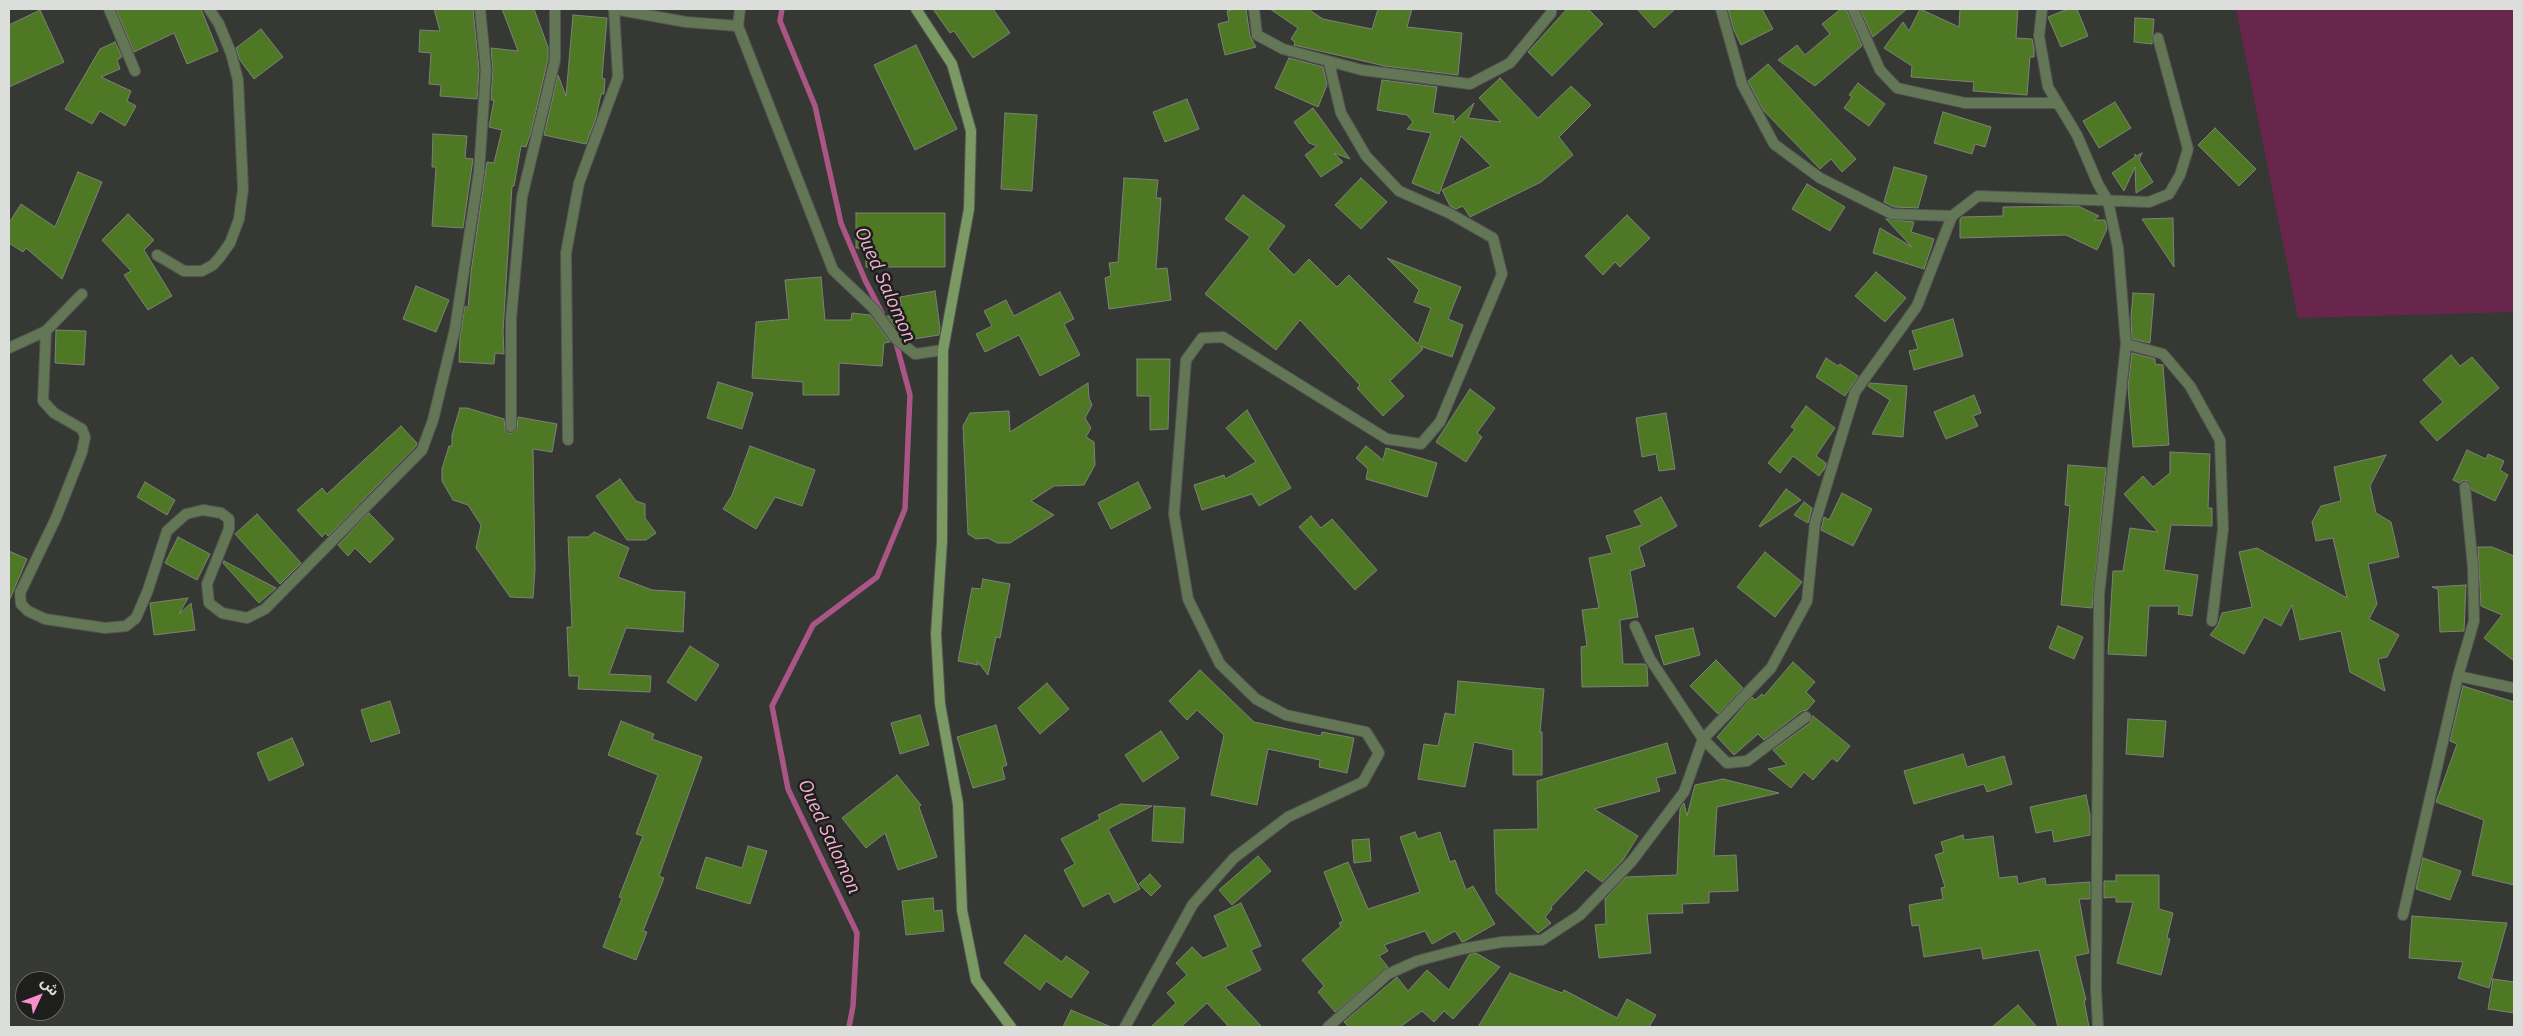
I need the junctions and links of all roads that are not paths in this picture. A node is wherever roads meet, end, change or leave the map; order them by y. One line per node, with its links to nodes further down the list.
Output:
1 (109, 9): 16 (street)
2 (209, 9): 20 (street)
3 (480, 9): 22 (street)
4 (555, 9): 26 (street)
5 (614, 9): 13 (street); 27 (street)
6 (740, 9): 13 (street)
7 (916, 9): 25 (street)
8 (1254, 9): 15 (street)
9 (1551, 9): 15 (street)
10 (1721, 9): 19 (street)
11 (1852, 9): 17 (street)
12 (2042, 9): 17 (street)
13 (738, 26): 25 (street)
14 (2158, 38): 18 (street)
15 (1329, 63): 37 (street)
16 (136, 71)
17 (2057, 103): 18 (street)
18 (2108, 201): 19 (street); 23 (street)
19 (1952, 216): 34 (street)
20 (157, 255)
21 (82, 294): 22 (street)
22 (46, 331): 24 (street)
23 (2126, 344): 29 (street); 39 (street)
24 (9, 348)
25 (942, 350): 36 (street)
26 (511, 427)
27 (568, 440)
28 (2465, 488): 31 (street)
29 (2212, 621)
30 (1635, 626): 34 (street)
31 (2458, 676): 32 (street); 35 (street)
32 (2514, 688)
33 (1806, 717): 34 (street)
34 (1703, 739): 38 (street)
35 (2403, 915)
36 (1011, 1027)
37 (1125, 1027)
38 (1328, 1027)
39 (2098, 1027)

